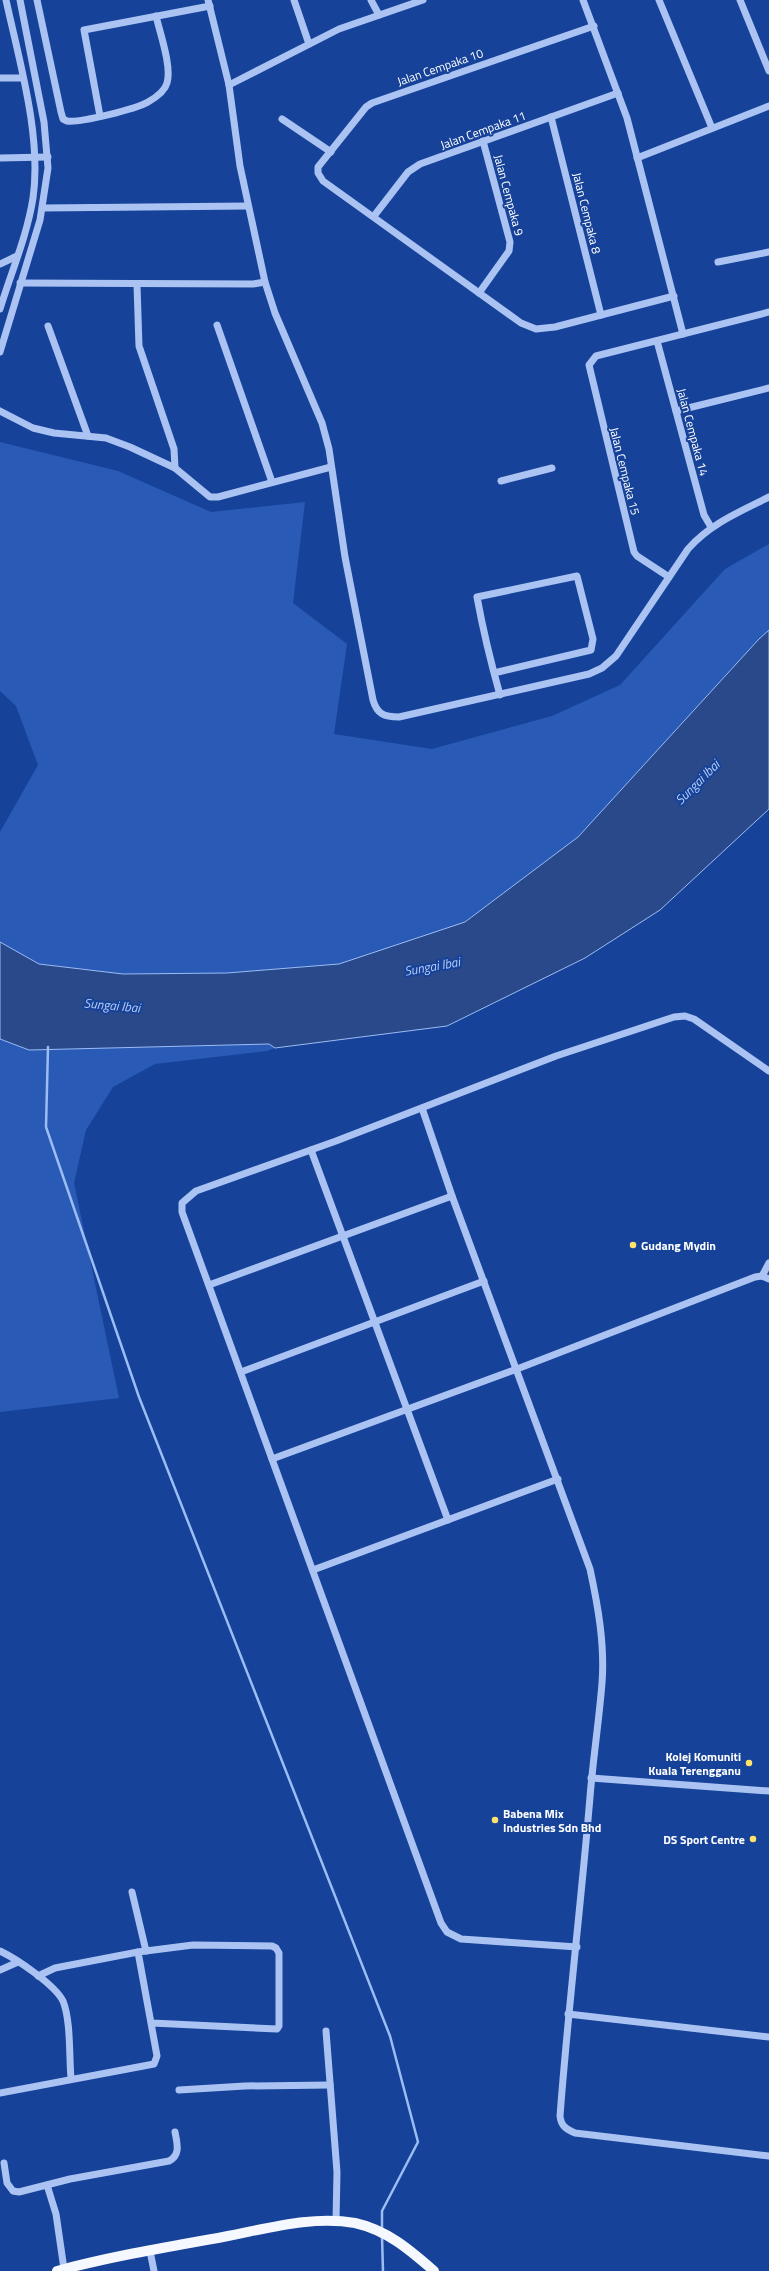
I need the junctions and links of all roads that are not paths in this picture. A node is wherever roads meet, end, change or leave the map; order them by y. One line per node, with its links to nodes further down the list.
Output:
1 (6, 0): 17 (street)
2 (20, 0): 28 (street)
3 (37, 0): 21 (street)
4 (294, 0): 14 (street)
5 (371, 0): 11 (street)
6 (423, 0): 11 (street)
7 (583, 0): 13 (street)
8 (659, 0): 24 (street)
9 (740, 0): 15 (street)
10 (209, 3): 12 (street); 18 (street)
11 (379, 15): 14 (street)
12 (156, 16): 21 (street); 21 (street)
13 (594, 26): 19 (street); 26 (street, Jalan Cempaka 10)
14 (309, 44): 18 (street)
15 (769, 71)
16 (0, 78): 17 (street)
17 (22, 78): 27 (street)
18 (230, 85): 31 (street)
19 (618, 93): 22 (street, Jalan Cempaka 11); 30 (street)
20 (769, 106): 24 (street)
21 (100, 116)
22 (551, 117): 25 (street, Jalan Cempaka 11); 45 (street, Jalan Cempaka 8)
23 (282, 119): 26 (street)
24 (712, 128): 30 (street)
25 (483, 141): 33 (street, Jalan Cempaka 11); 41 (street, Jalan Cempaka 9)
26 (331, 152): 33 (street, Jalan Cempaka 10)
27 (34, 157): 28 (street); 29 (street); 35 (street)
28 (48, 157): 32 (street)
29 (0, 158)
30 (638, 158): 42 (street)
31 (248, 206): 32 (street); 38 (street)
32 (42, 208): 39 (street)
33 (374, 216): 41 (street)
34 (769, 252): 36 (street)
35 (17, 256): 37 (street); 43 (street)
36 (718, 262)
37 (0, 264)
38 (266, 282): 40 (street); 55 (street)
39 (20, 283): 40 (street); 50 (street)
40 (137, 285): 56 (street)
41 (479, 293): 45 (street)
42 (674, 296): 45 (street); 48 (street)
43 (0, 305)
44 (769, 312): 48 (street)
45 (601, 315)
46 (217, 325): 59 (street)
47 (48, 326): 54 (street)
48 (683, 334): 49 (street)
49 (657, 341): 53 (street, Jalan Cempaka 14); 62 (street, Jalan Cempaka 15)
50 (0, 352)
51 (769, 388): 53 (street)
52 (0, 411): 54 (street)
53 (676, 411): 61 (street, Jalan Cempaka 14)
54 (88, 436): 56 (street)
55 (331, 467): 59 (street); 64 (street)
56 (175, 468): 59 (street)
57 (552, 468): 58 (street)
58 (502, 481)
59 (272, 482)
60 (769, 497): 61 (street)
61 (711, 527): 62 (street)
62 (669, 577): 64 (street)
63 (494, 673): 63 (street); 64 (street)
64 (500, 695)
65 (769, 1070): 66 (street)
66 (422, 1108): 67 (street); 68 (street)
67 (312, 1150): 69 (street); 73 (street)
68 (452, 1196): 69 (street); 72 (street)
69 (343, 1236): 73 (street); 74 (street)
70 (769, 1263): 71 (street)
71 (766, 1278): 75 (street)
72 (484, 1281): 74 (street); 75 (street)
73 (209, 1285): 76 (street)
74 (375, 1322): 76 (street); 77 (street)
75 (517, 1369): 77 (street); 79 (street)
76 (241, 1372): 78 (street)
77 (407, 1410): 78 (street); 80 (street)
78 (272, 1459): 81 (street)
79 (558, 1478): 80 (street); 82 (street)
80 (448, 1520): 81 (street)
81 (313, 1570): 85 (street)
82 (591, 1778): 83 (street); 85 (street)
83 (769, 1791)
84 (132, 1892): 87 (street)
85 (577, 1947): 92 (street)
86 (0, 1951): 89 (street)
87 (146, 1951): 88 (street); 93 (street)
88 (138, 1952): 91 (street); 93 (street)
89 (18, 1962): 90 (street); 91 (street)
90 (0, 1970)
91 (38, 1976): 96 (street)
92 (568, 2014): 95 (street); 101 (street)
93 (152, 2023): 96 (street)
94 (326, 2031): 97 (street)
95 (769, 2037)
96 (71, 2078): 99 (street)
97 (330, 2085): 98 (street); 104 (street)
98 (179, 2090)
99 (0, 2093)
100 (176, 2132): 103 (street)
101 (769, 2156)
102 (4, 2163): 103 (street)
103 (47, 2185): 106 (street)
104 (336, 2221): 105 (main road); 108 (main road)
105 (150, 2251): 106 (main road); 107 (street)
106 (60, 2270)
107 (154, 2271)
108 (434, 2271)

